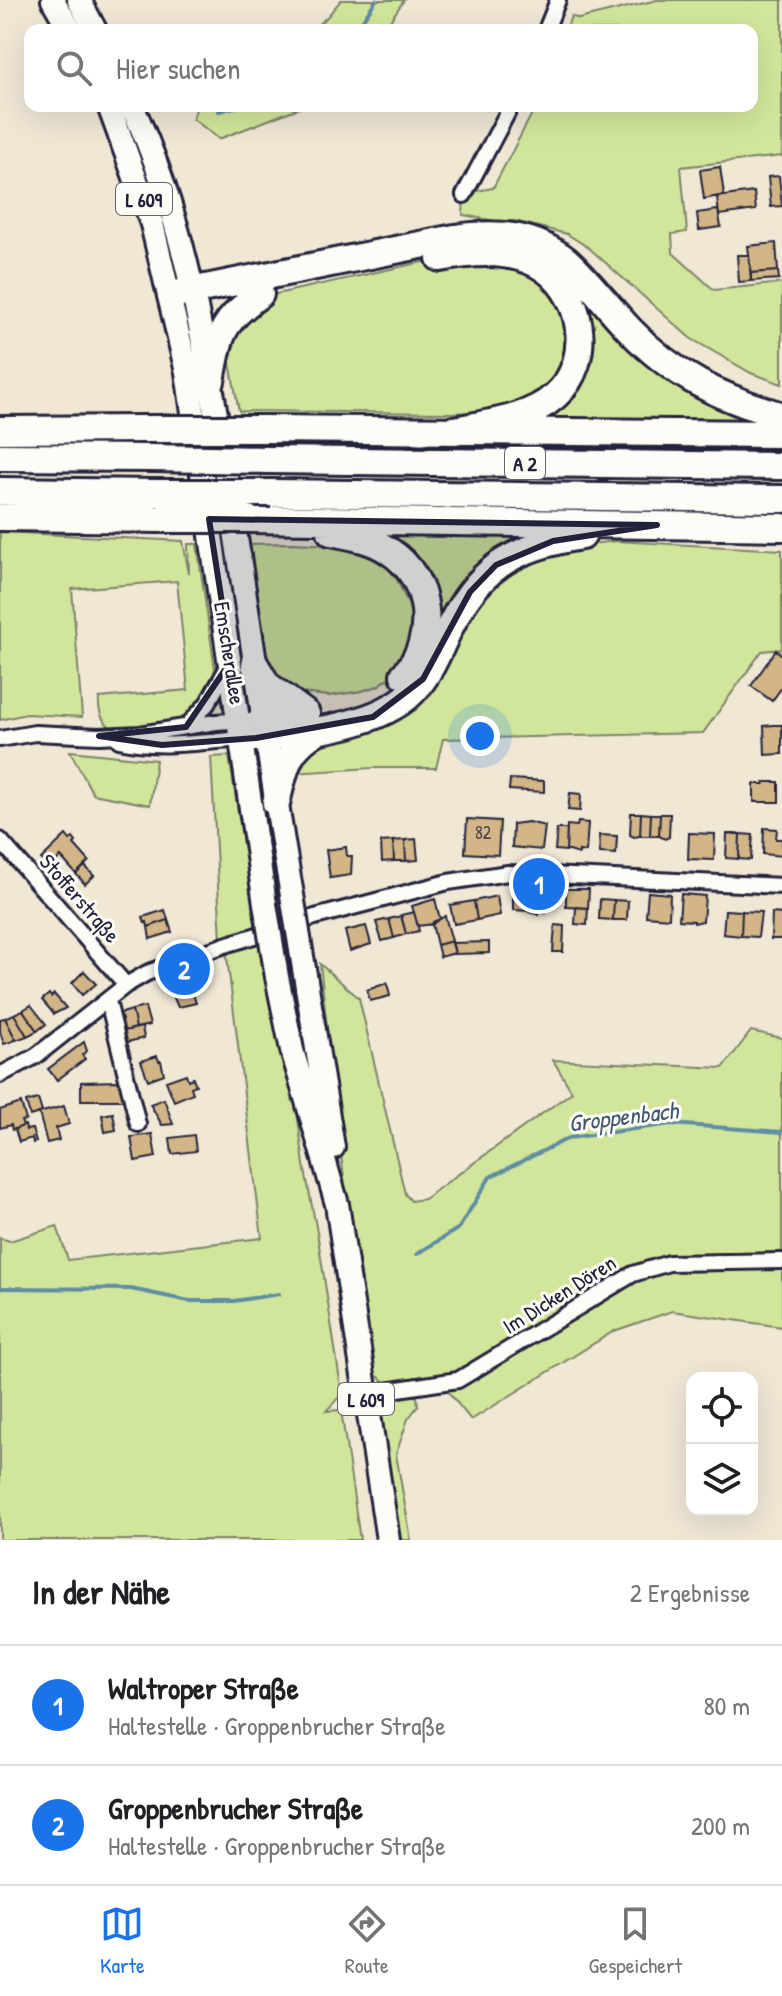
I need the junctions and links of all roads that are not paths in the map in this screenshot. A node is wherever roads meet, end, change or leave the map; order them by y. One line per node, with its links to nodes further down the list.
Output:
1 (53, 0): 4 (main road)
2 (79, 0): 5 (main road)
3 (558, 0): 6 (street)
4 (67, 24)
5 (92, 24)
6 (548, 24)
7 (111, 112): 12 (main road, Emscherallee / L 609)
8 (134, 112): 12 (main road, Emscherallee / L 609)
9 (508, 112): 10 (street)
10 (464, 195)
11 (260, 294): 12 (highway); 13 (highway); 16 (highway)
12 (184, 302): 13 (main road, Emscherallee / L 609); 14 (highway); 26 (main road, Emscherallee / L 609)
13 (211, 381): 26 (main road, Emscherallee / L 609)
14 (782, 416)
15 (0, 430): 16 (highway, bridge)
16 (450, 431): 17 (highway)
17 (782, 434)
18 (0, 457): 19 (highway, A 2, bridge)
19 (782, 466)
20 (0, 491): 22 (highway, A 2, bridge)
21 (782, 499): 22 (highway, A 2)
22 (267, 514): 23 (highway, bridge); 24 (highway); 27 (highway)
23 (0, 517)
24 (657, 525): 25 (highway); 27 (highway)
25 (782, 527)
26 (243, 663): 27 (highway); 28 (street); 29 (main road, Emscherallee / L 609)
27 (314, 721): 29 (highway); 32 (highway)
28 (186, 727): 29 (street); 30 (street)
29 (252, 729): 30 (street); 32 (main road, Emscherallee / L 609); 39 (main road, Emscherallee / L 609, bridge)
30 (99, 736): 31 (street)
31 (0, 739)
32 (276, 803): 39 (main road, Emscherallee / L 609, bridge)
33 (0, 840): 35 (street, Stofferstraße)
34 (782, 886): 35 (street)
35 (126, 985): 36 (street)
36 (108, 1001): 37 (street); 38 (street)
37 (0, 1075)
38 (138, 1124)
39 (337, 1204): 41 (main road, Emscherallee / L 609)
40 (782, 1261): 41 (street, Im Dicken Dören)
41 (365, 1394): 42 (main road, L 609)
42 (388, 1540)

